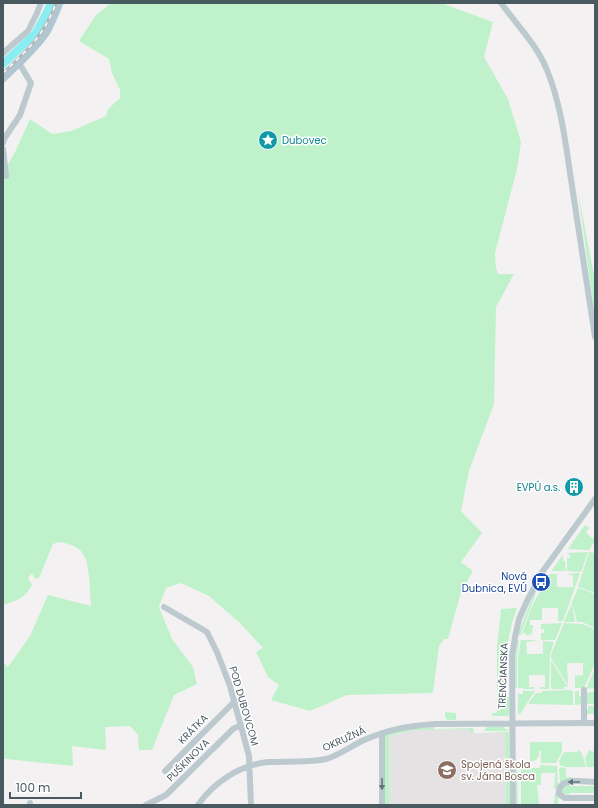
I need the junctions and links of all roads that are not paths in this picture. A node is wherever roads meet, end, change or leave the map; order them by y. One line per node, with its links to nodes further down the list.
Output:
1 (41, 3): 4 (street)
2 (60, 3): 5 (main road)
3 (501, 3): 10 (street)
4 (3, 53)
5 (19, 64): 6 (main road); 7 (street)
6 (3, 78)
7 (3, 143)
8 (3, 149): 9 (street)
9 (6, 176)
10 (595, 337)
11 (595, 499): 17 (street, TRENČIANSKA)
12 (164, 607): 14 (street, POD DUBOVCOM)
13 (584, 690): 15 (street)
14 (235, 701): 18 (street, POD DUBOVCOM); 21 (street, KRÁTKA)
15 (584, 723): 16 (street, OKRUŽNÁ); 17 (street, OKRUŽNÁ)
16 (595, 723)
17 (512, 724): 19 (street, OKRUŽNÁ); 28 (street, TRENČIANSKA)
18 (241, 725): 20 (street, POD DUBOVCOM); 24 (street, PUŠKINOVA)
19 (382, 733): 20 (street, OKRUŽNÁ); 27 (street, one-way to 27)
20 (250, 765): 25 (street, OKRUŽNÁ); 26 (street, POD DUBOVCOM)
21 (165, 771)
22 (595, 782): 23 (street, one-way to 23)
23 (595, 798)
24 (146, 805)
25 (198, 805)
26 (251, 805)
27 (382, 805)
28 (513, 805)

